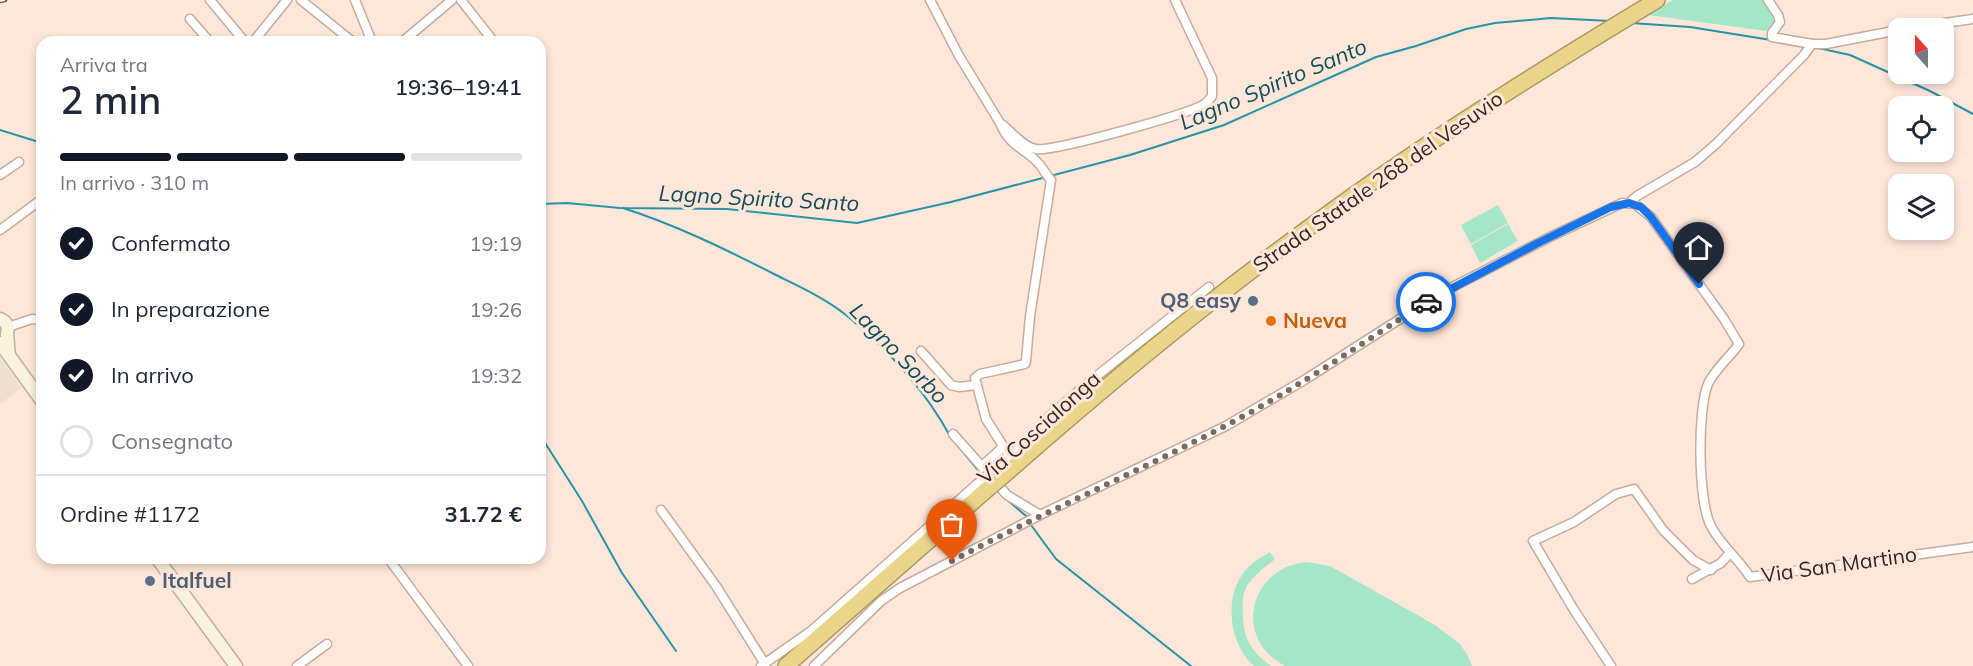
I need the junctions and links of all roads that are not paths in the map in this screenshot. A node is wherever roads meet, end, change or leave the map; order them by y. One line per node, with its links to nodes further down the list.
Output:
1 (210, 0): 16 (street)
2 (287, 0): 17 (street)
3 (301, 0): 18 (street)
4 (355, 0): 19 (street)
5 (452, 0): 20 (street)
6 (461, 0): 21 (street)
7 (930, 0): 23 (street)
8 (1175, 0): 23 (street)
9 (1657, 0): 39 (highway, Strada Statale 268 del Vesuvio)
10 (1768, 0): 22 (street)
11 (190, 19): 15 (street)
12 (1973, 19): 13 (street)
13 (1954, 22)
14 (1888, 32): 22 (street)
15 (205, 36)
16 (240, 36)
17 (258, 36)
18 (346, 36)
19 (369, 36)
20 (409, 36)
21 (489, 36)
22 (1812, 44): 27 (street)
23 (1000, 123): 33 (street)
24 (19, 162): 25 (street)
25 (0, 175)
26 (36, 203): 28 (street)
27 (1629, 203): 42 (street); 44 (street, Via San Martino)
28 (0, 230)
29 (1209, 286): 37 (street, Via Coscialonga)
30 (36, 319): 31 (street)
31 (3, 333): 34 (main road)
32 (921, 351): 33 (street)
33 (976, 385): 36 (street)
34 (36, 393)
35 (953, 434): 38 (street)
36 (1003, 447): 37 (street); 38 (street)
37 (1010, 457): 39 (street, Via Coscialonga)
38 (982, 466): 42 (street)
39 (1002, 470): 40 (highway, Strada Statale 268 del Vesuvio, bridge)
40 (981, 488): 51 (street, Via Coscialonga); 55 (highway, Strada Statale 268 del Vesuvio)
41 (661, 510): 51 (street)
42 (1040, 515): 56 (street)
43 (1973, 547): 44 (street, Via San Martino)
44 (1730, 553): 47 (street)
45 (161, 564): 52 (main road)
46 (392, 564): 54 (street)
47 (1711, 570): 48 (street); 57 (street)
48 (1692, 579)
49 (327, 644): 50 (street)
50 (310, 662): 53 (street)
51 (763, 665)
52 (236, 666)
53 (297, 666)
54 (468, 666)
55 (786, 666)
56 (814, 666)
57 (1611, 666)

